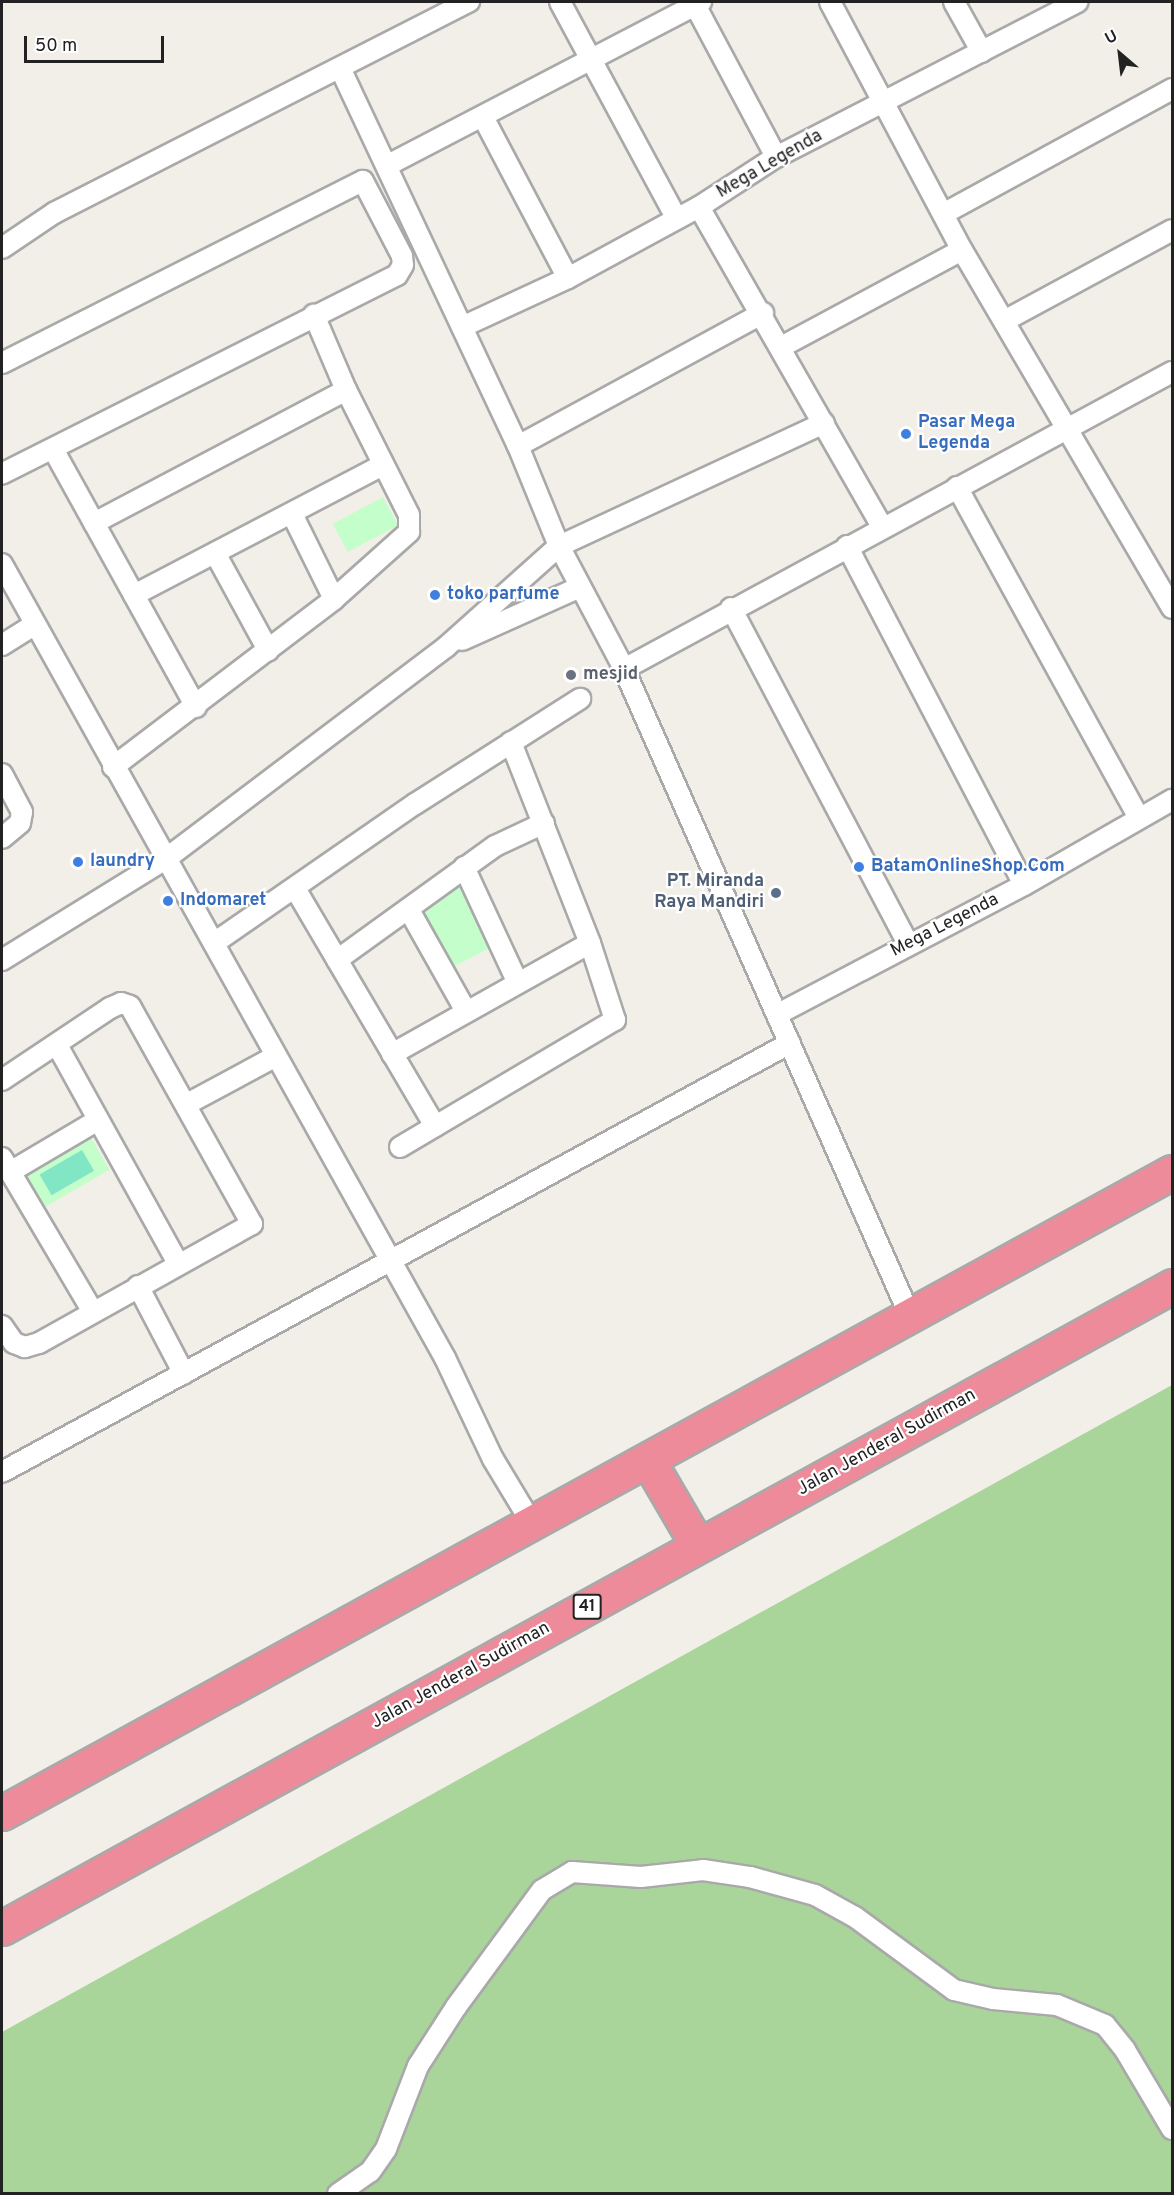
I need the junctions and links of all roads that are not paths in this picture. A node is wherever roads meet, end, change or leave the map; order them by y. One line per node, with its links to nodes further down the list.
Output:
1 (469, 2): 9 (street)
2 (560, 2): 8 (street)
3 (830, 2): 11 (street)
4 (954, 2): 7 (street)
5 (1077, 2): 7 (street, Mega Legenda)
6 (698, 3): 8 (street); 13 (street)
7 (982, 52): 11 (street, Mega Legenda)
8 (590, 61): 12 (street); 17 (street)
9 (341, 70): 14 (street); 19 (street)
10 (1173, 89): 16 (street)
11 (884, 103): 13 (street, Mega Legenda); 16 (street)
12 (483, 117): 14 (street); 21 (street)
13 (776, 157): 15 (street, Mega Legenda)
14 (388, 165): 25 (street)
15 (699, 207): 17 (street, Mega Legenda); 22 (street)
16 (943, 214): 20 (street)
17 (676, 217): 21 (street, Mega Legenda)
18 (1173, 230): 24 (street)
19 (2, 248)
20 (962, 250): 24 (street); 26 (street)
21 (568, 278): 25 (street, Mega Legenda)
22 (763, 313): 26 (street); 32 (street)
23 (314, 315): 27 (street); 29 (street); 33 (street)
24 (1004, 321): 31 (street)
25 (462, 327): 32 (street)
26 (782, 347): 30 (street)
27 (2, 363)
28 (1173, 372): 31 (street)
29 (346, 390): 34 (street); 38 (street)
30 (824, 423): 39 (street); 40 (street)
31 (1068, 427): 36 (street); 48 (street)
32 (518, 446): 40 (street)
33 (52, 449): 35 (street); 38 (street)
34 (383, 465): 37 (street); 46 (street)
35 (2, 474)
36 (957, 487): 39 (street); 60 (street)
37 (292, 514): 42 (street); 46 (street)
38 (94, 523): 45 (street)
39 (882, 527): 41 (street)
40 (558, 546): 44 (street); 51 (street)
41 (847, 546): 47 (street); 65 (street)
42 (215, 553): 45 (street); 52 (street)
43 (2, 564): 49 (street)
44 (580, 587): 51 (street); 53 (street)
45 (134, 595): 55 (street)
46 (334, 599): 52 (street)
47 (731, 608): 53 (street); 70 (street)
48 (1173, 608)
49 (34, 624): 50 (street); 57 (street)
50 (2, 645)
51 (446, 647): 63 (street)
52 (268, 650): 55 (street)
53 (624, 669): 75 (street)
54 (580, 699): 56 (street)
55 (196, 707): 57 (street)
56 (511, 742): 61 (street); 66 (street)
57 (112, 767): 63 (street)
58 (2, 774): 62 (street)
59 (1173, 800): 60 (street, Mega Legenda)
60 (1139, 818): 65 (street, Mega Legenda)
61 (544, 823): 64 (street); 69 (street)
62 (2, 838)
63 (167, 858): 68 (street); 71 (street)
64 (464, 867): 67 (street); 73 (street)
65 (1024, 885): 70 (street, Mega Legenda)
66 (296, 890): 68 (street); 72 (street)
67 (409, 910): 72 (street); 74 (street)
68 (214, 943): 79 (street)
69 (590, 943): 73 (street); 83 (street)
70 (909, 945): 75 (street, Mega Legenda)
71 (2, 960)
72 (337, 960): 78 (street)
73 (517, 981): 74 (street)
74 (466, 1011): 78 (street)
75 (777, 1014): 76 (street)
76 (790, 1043): 87 (street); 92 (street)
77 (57, 1045): 80 (street); 81 (street); 82 (street)
78 (392, 1054): 83 (street)
79 (276, 1056): 81 (street); 87 (street)
80 (2, 1080)
81 (187, 1104): 88 (street)
82 (98, 1120): 85 (street); 88 (street)
83 (435, 1126): 84 (street)
84 (400, 1147)
85 (6, 1165): 91 (street)
86 (1173, 1172): 92 (highway)
87 (389, 1260): 94 (street); 97 (street)
88 (178, 1263): 89 (street)
89 (138, 1286): 91 (street); 94 (street)
90 (1173, 1286): 98 (highway, Jalan Jenderal Sudirman / 41)
91 (93, 1312): 93 (street)
92 (910, 1316): 95 (highway)
93 (2, 1326)
94 (184, 1374): 96 (street)
95 (648, 1460): 97 (highway); 98 (highway)
96 (2, 1472)
97 (531, 1522): 99 (highway)
98 (698, 1546): 100 (highway, Jalan Jenderal Sudirman / 41)
99 (2, 1813)
100 (2, 1928)
101 (1173, 2129): 102 (street)
102 (339, 2193)

